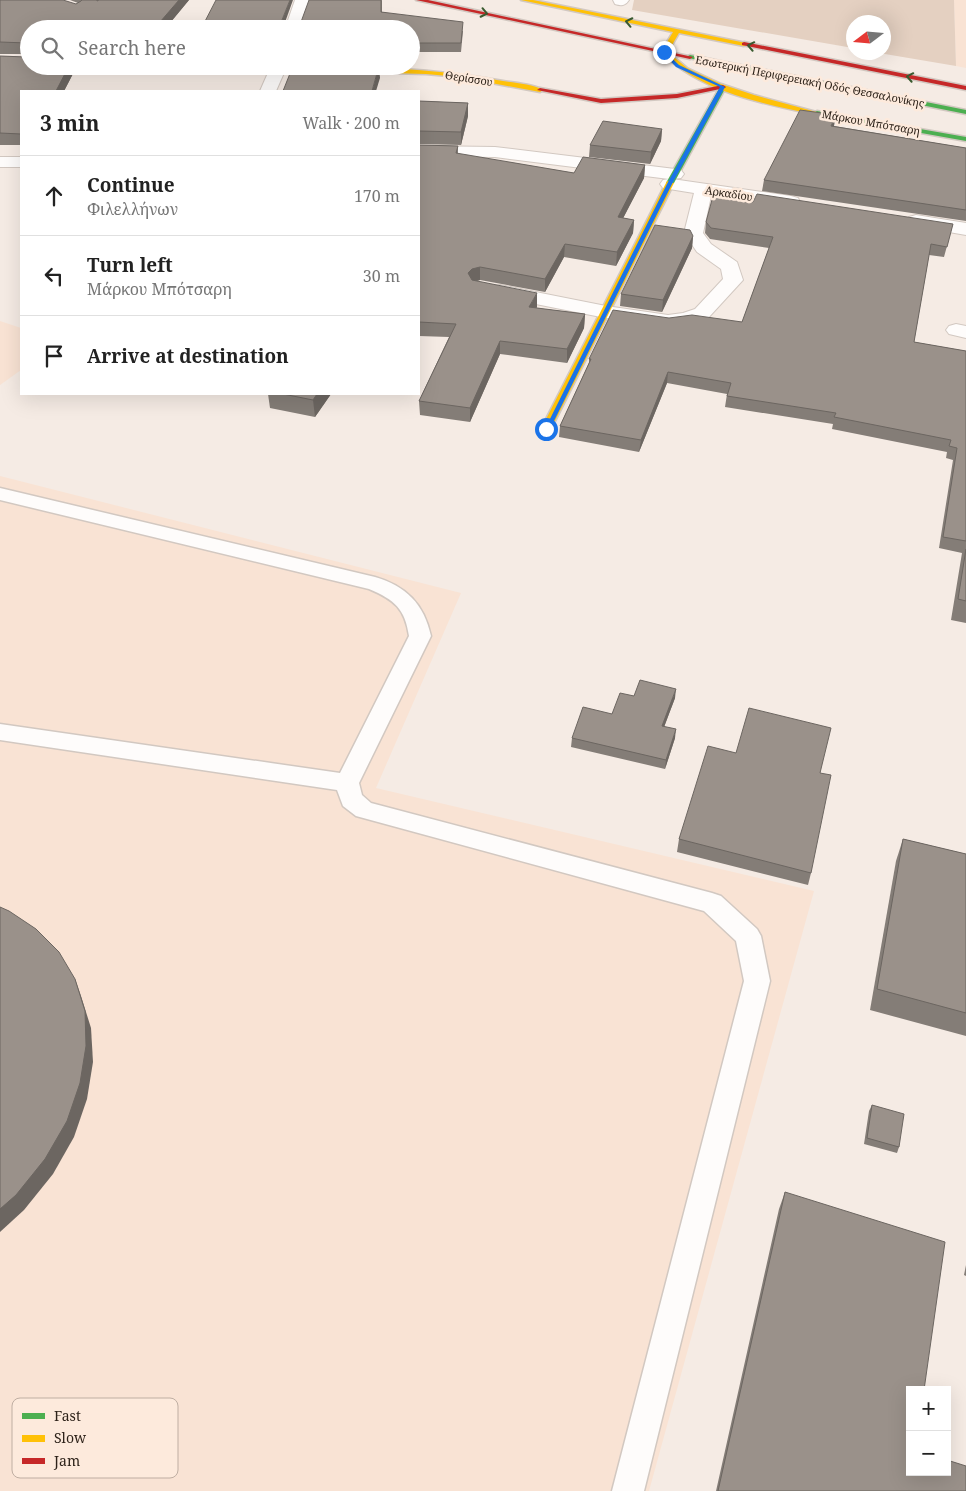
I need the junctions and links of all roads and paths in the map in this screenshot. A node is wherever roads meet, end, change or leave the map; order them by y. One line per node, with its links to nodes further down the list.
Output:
1 (303, 0): 4 (street)
2 (419, 0): 6 (main road, Εσωτερική Περιφερειακή Οδός Θεσσαλονίκης, one-way to 6)
3 (524, 0): 5 (main road, Εσωτερική Περιφερειακή Οδός Θεσσαλονίκης, one-way to 3)
4 (295, 20)
5 (676, 31): 6 (main road); 11 (main road, Εσωτερική Περιφερειακή Οδός Θεσσαλονίκης, one-way to 5)
6 (664, 52): 7 (main road, Εσωτερική Περιφερειακή Οδός Θεσσαλονίκης); 10 (main road, Μάρκου Μπότσαρη)
7 (740, 67): 10 (main road); 13 (main road, Εσωτερική Περιφερειακή Οδός Θεσσαλονίκης)
8 (420, 72): 10 (main road, Θερίσσου)
9 (275, 75): 12 (street)
10 (723, 87): 14 (main road, Μάρκου Μπότσαρη); 18 (main road)
11 (966, 88)
12 (268, 90)
13 (966, 112)
14 (966, 139)
15 (420, 151): 18 (street, Αρκαδίου)
16 (0, 162): 17 (street)
17 (20, 162)
18 (672, 179): 19 (street, Αρκαδίου); 24 (main road)
19 (704, 189): 20 (street, Αρκαδίου); 24 (street)
20 (811, 205)
21 (898, 219): 22 (street)
22 (966, 229)
23 (480, 288): 24 (street)
24 (606, 312): 25 (main road)
25 (546, 429)
26 (0, 494): 28 (lane)
27 (0, 732): 28 (lane)
28 (347, 783): 29 (lane)
29 (628, 1491)

